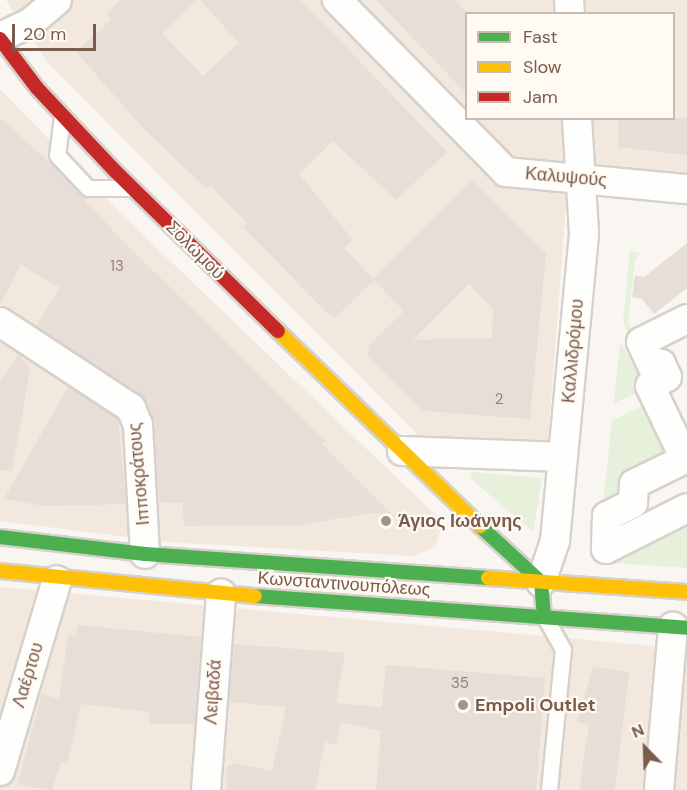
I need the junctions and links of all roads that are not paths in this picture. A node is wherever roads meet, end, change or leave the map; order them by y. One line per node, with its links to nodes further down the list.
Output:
1 (57, 0): 3 (street)
2 (337, 0): 6 (street, Καλυψούς)
3 (0, 38): 4 (main road, Σολωμού)
4 (62, 116): 7 (main road, Σολωμού); 7 (lane)
5 (577, 120): 6 (street, Καλλιδρόμου)
6 (581, 178): 8 (street, Καλυψούς); 12 (street, Καλλιδρόμου)
7 (133, 188): 11 (main road, Σολωμού)
8 (687, 189)
9 (687, 319): 13 (street)
10 (0, 322): 15 (street, Ιπποκράτους)
11 (402, 451): 12 (street); 18 (main road, Σολωμού)
12 (563, 457): 18 (street, Καλλιδρόμου)
13 (687, 508)
14 (0, 537): 15 (main road, Κωνσταντινουπόλεως)
15 (146, 554): 18 (main road, Κωνσταντινουπόλεως)
16 (0, 571): 17 (main road, Κωνσταντινουπόλεως)
17 (57, 580): 20 (main road, Κωνσταντινουπόλεως); 23 (street, Λαέρτου)
18 (542, 582): 19 (main road, Κωνσταντινουπόλεως); 21 (main road)
19 (687, 592)
20 (221, 594): 21 (main road, Κωνσταντινουπόλεως); 24 (street, Λειβαδά)
21 (544, 615): 22 (main road, Κωνσταντινουπόλεως); 25 (lane)
22 (680, 627): 26 (street)
23 (0, 771)
24 (206, 790)
25 (549, 790)
26 (659, 790)

